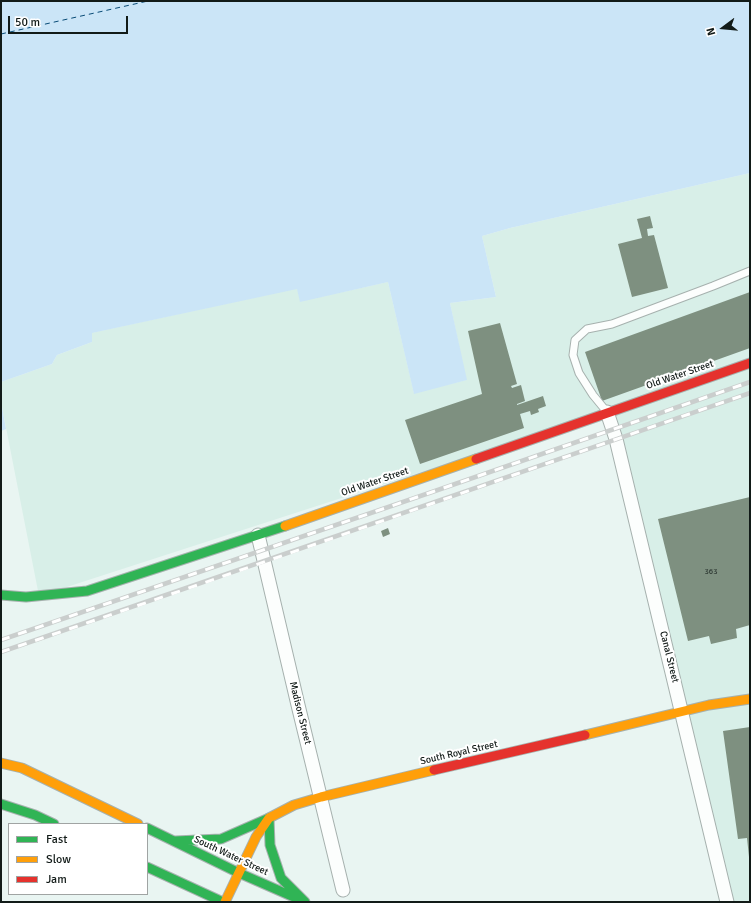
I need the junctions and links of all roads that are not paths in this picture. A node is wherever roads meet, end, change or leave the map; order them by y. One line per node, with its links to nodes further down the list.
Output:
1 (750, 271): 3 (lane)
2 (750, 363): 3 (street, Old Water Street)
3 (607, 412): 4 (street, Old Water Street); 7 (street, Canal Street)
4 (258, 535): 5 (street, Old Water Street); 9 (street, Madison Street)
5 (1, 595)
6 (750, 700): 7 (street, South Royal Street)
7 (682, 712): 9 (street, South Royal Street); 21 (street, Canal Street)
8 (1, 763): 13 (street)
9 (321, 797): 11 (street, South Royal Street); 18 (street, Madison Street)
10 (1, 804): 12 (street)
11 (269, 818): 15 (street); 17 (street, South Royal Street); 20 (street)
12 (52, 823)
13 (136, 823)
14 (148, 828): 15 (street, South Water Street)
15 (175, 842): 17 (street, South Water Street)
16 (148, 867): 19 (street)
17 (238, 873): 19 (street, South Royal Street); 20 (street, South Water Street)
18 (343, 890)
19 (224, 902)
20 (305, 902)
21 (727, 902)

